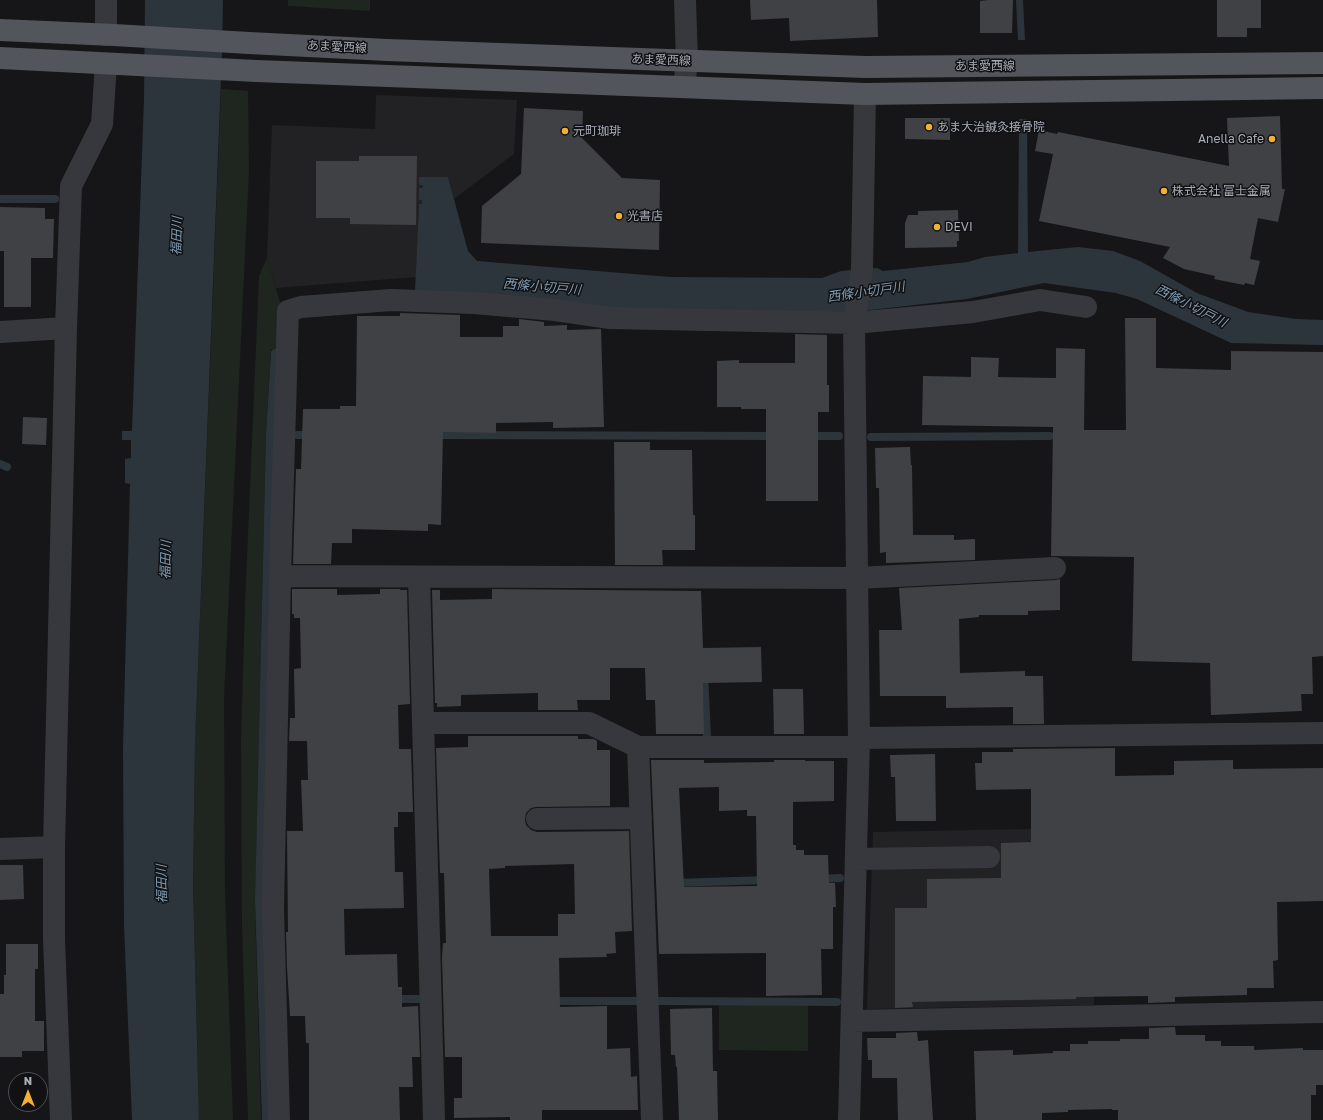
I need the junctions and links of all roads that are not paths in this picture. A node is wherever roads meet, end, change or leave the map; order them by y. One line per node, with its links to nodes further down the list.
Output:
1 (106, 0): 4 (street)
2 (685, 0): 6 (street)
3 (0, 30): 4 (main road, あま愛西線)
4 (110, 35): 6 (main road, あま愛西線)
5 (0, 58): 8 (main road)
6 (687, 61): 7 (main road, あま愛西線); 9 (street)
7 (1323, 63)
8 (110, 64): 9 (main road); 14 (street)
9 (684, 87): 11 (main road)
10 (1323, 88): 11 (main road)
11 (865, 94): 13 (street)
12 (1086, 308): 13 (street)
13 (854, 319): 17 (street); 19 (street)
14 (66, 328): 15 (street); 26 (street)
15 (0, 332)
16 (1055, 568): 19 (street)
17 (280, 576): 18 (street); 33 (street)
18 (419, 577): 19 (street); 20 (street)
19 (857, 578): 22 (street)
20 (423, 723): 23 (street); 34 (street)
21 (1323, 733): 22 (street)
22 (859, 742): 23 (street); 29 (street)
23 (638, 747): 24 (street)
24 (641, 818): 25 (street); 35 (street)
25 (537, 819)
26 (54, 847): 27 (street); 32 (street)
27 (0, 849)
28 (989, 857): 29 (street)
29 (856, 859): 31 (street)
30 (1323, 1012): 31 (street)
31 (852, 1021): 36 (street)
32 (61, 1120)
33 (279, 1120)
34 (434, 1120)
35 (652, 1120)
36 (849, 1120)

